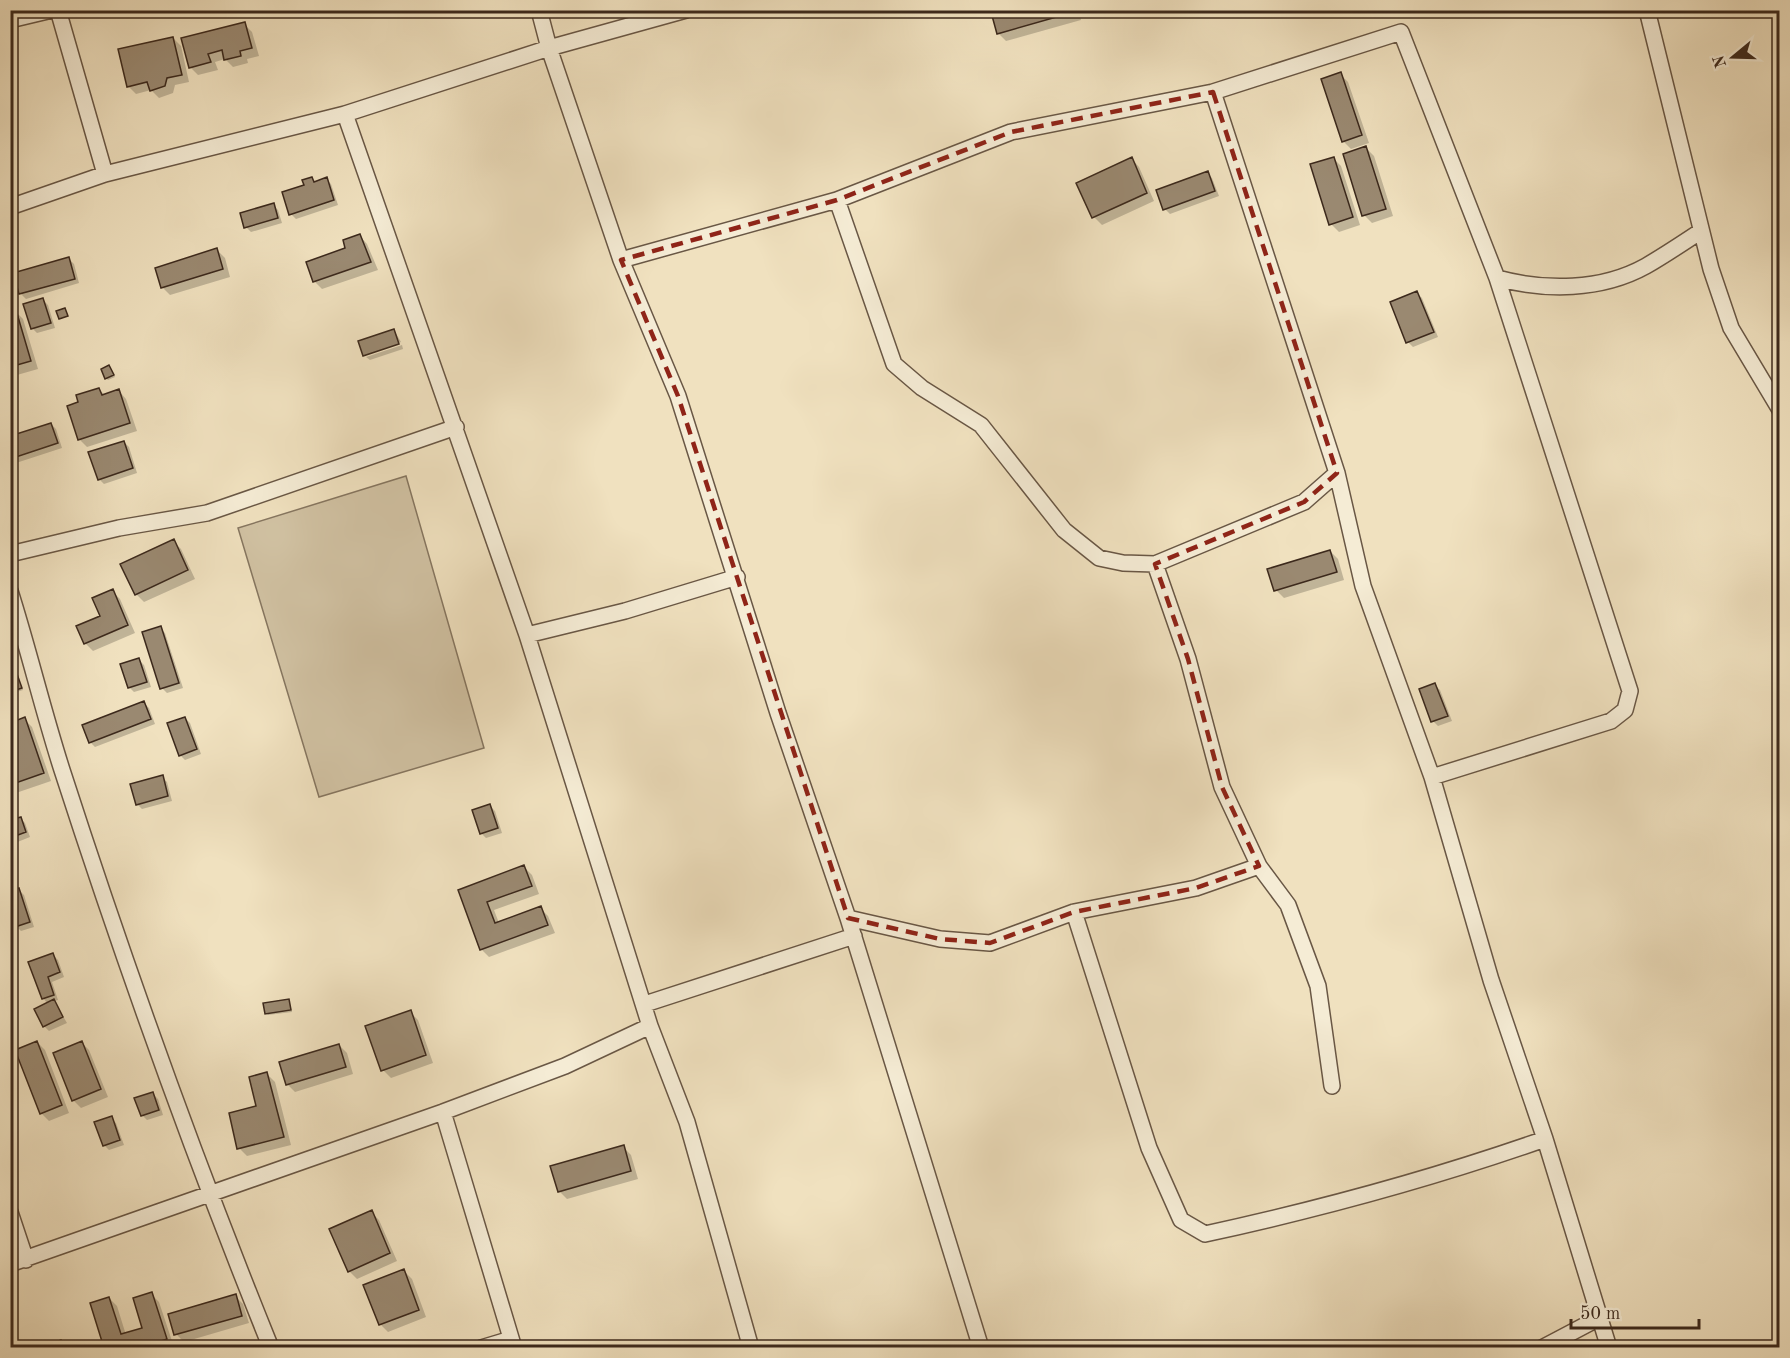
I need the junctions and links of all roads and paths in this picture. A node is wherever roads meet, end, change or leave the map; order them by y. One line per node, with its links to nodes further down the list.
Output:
1 (52, 10): 6 (street)
2 (58, 10): 10 (street)
3 (539, 10): 7 (street)
4 (686, 10): 7 (street)
5 (1647, 10): 13 (street)
6 (10, 20)
7 (549, 48): 9 (street); 14 (street)
8 (1213, 92): 11 (street); 15 (street); 18 (street)
9 (345, 114): 10 (street); 17 (street)
10 (105, 174): 12 (street)
11 (837, 200): 14 (street); 20 (street)
12 (10, 207)
13 (1701, 231): 15 (street); 16 (street)
14 (621, 261): 21 (street)
15 (1497, 278): 24 (street)
16 (1779, 410)
17 (456, 427): 19 (street); 23 (street)
18 (1337, 473): 20 (street); 24 (street)
19 (10, 554)
20 (1155, 564): 25 (street)
21 (736, 578): 23 (street); 27 (street)
22 (10, 591): 34 (street)
23 (527, 635): 29 (street)
24 (1432, 777): 33 (street)
25 (1260, 866): 26 (street); 31 (street)
26 (1074, 912): 27 (street); 33 (street)
27 (848, 918): 28 (street)
28 (854, 936): 29 (street); 43 (street)
29 (645, 1004): 30 (street)
30 (650, 1026): 32 (street); 42 (street)
31 (1332, 1086)
32 (443, 1112): 34 (street); 39 (street)
33 (1545, 1139): 38 (street)
34 (209, 1194): 36 (street); 40 (street)
35 (10, 1212): 36 (street)
36 (26, 1260): 37 (street)
37 (10, 1264)
38 (1599, 1318): 44 (street); 45 (street)
39 (513, 1343): 41 (street)
40 (271, 1347)
41 (481, 1347)
42 (751, 1347)
43 (981, 1347)
44 (1542, 1347)
45 (1609, 1347)

